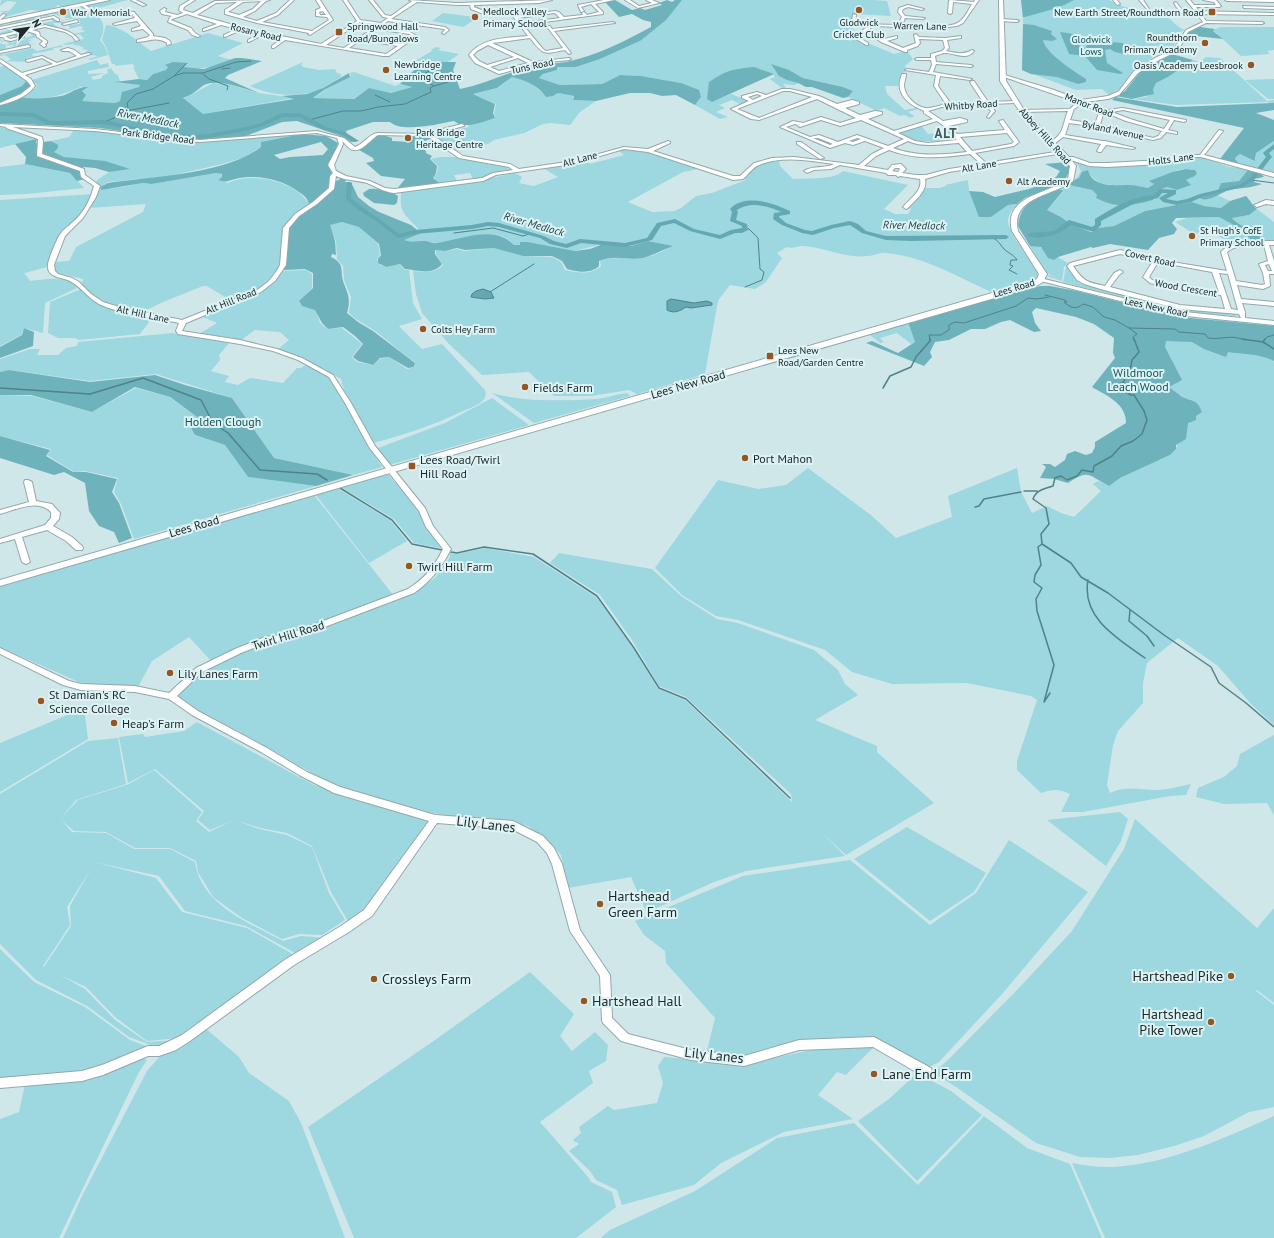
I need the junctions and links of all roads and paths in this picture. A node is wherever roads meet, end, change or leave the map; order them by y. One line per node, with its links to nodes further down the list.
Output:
1 (106, 0): 37 (highway)
2 (133, 0): 38 (street)
3 (256, 0): 4 (street); 26 (street)
4 (264, 0): 5 (street); 62 (street)
5 (268, 0)
6 (292, 0): 45 (street)
7 (318, 0): 46 (street)
8 (345, 0): 72 (street)
9 (371, 0): 68 (street)
10 (410, 0): 11 (street)
11 (417, 0): 30 (street); 68 (street)
12 (524, 0): 31 (street)
13 (550, 0): 27 (street)
14 (609, 0): 35 (street)
15 (627, 0): 16 (street)
16 (648, 0)
17 (1001, 0): 70 (main road, Abbey Hills Road)
18 (1115, 0): 36 (street)
19 (1142, 0): 44 (street)
20 (1188, 0): 39 (street)
21 (1206, 0): 39 (street)
22 (1228, 0): 23 (street)
23 (1265, 0): 29 (street); 48 (street)
24 (178, 1): 25 (street)
25 (191, 1): 51 (street)
26 (242, 1): 58 (street); 62 (street)
27 (539, 1): 31 (street); 52 (street)
28 (976, 1): 54 (street); 91 (street, Warren Lane)
29 (1274, 1)
30 (442, 2): 34 (street)
31 (511, 2): 34 (street)
32 (912, 2): 41 (street)
33 (1176, 3): 50 (street)
34 (472, 4): 63 (street)
35 (592, 4): 53 (street); 53 (street)
36 (1118, 4)
37 (83, 5): 67 (street); 75 (highway)
38 (144, 5)
39 (1193, 6): 55 (street)
40 (292, 7): 45 (street)
41 (907, 7): 47 (street); 64 (street)
42 (1244, 7): 48 (street)
43 (158, 8): 60 (street)
44 (1148, 8)
45 (287, 9): 78 (street)
46 (324, 9): 61 (street); 61 (street)
47 (922, 9)
48 (1273, 9)
49 (1166, 12): 50 (street)
50 (1182, 12): 55 (street)
51 (187, 13): 58 (street, Rosary Road); 60 (street)
52 (550, 13): 63 (street); 69 (street)
53 (584, 13): 69 (street)
54 (950, 13)
55 (1198, 13): 56 (street); 79 (street)
56 (1274, 14)
57 (4, 15): 75 (street)
58 (193, 15): 65 (street, Rosary Road)
59 (854, 15): 88 (street, Warren Lane)
60 (176, 16): 107 (street)
61 (329, 16): 100 (street)
62 (239, 17): 78 (street)
63 (515, 17): 86 (street)
64 (904, 17): 66 (street); 89 (street)
65 (203, 18): 77 (street); 84 (street, Rosary Road)
66 (923, 18)
67 (138, 19): 83 (street); 90 (street)
68 (390, 19): 85 (street); 87 (street)
69 (563, 19): 73 (street)
70 (1001, 20): 74 (street); 156 (main road, Abbey Hills Road)
71 (77, 21): 76 (street)
72 (359, 21): 85 (street); 129 (street)
73 (545, 21): 86 (street); 99 (street)
74 (1017, 21)
75 (0, 22): 76 (street)
76 (61, 22): 104 (street)
77 (192, 22)
78 (257, 22): 92 (street)
79 (1205, 22): 82 (street); 163 (street)
80 (294, 23): 92 (street)
81 (613, 23): 99 (street)
82 (1262, 23)
83 (115, 24)
84 (220, 24): 97 (street); 98 (street, Rosary Road)
85 (381, 24): 93 (street)
86 (521, 24): 111 (street)
87 (421, 25): 101 (street); 102 (street)
88 (871, 26): 89 (street, Warren Lane); 128 (street)
89 (904, 26): 91 (street, Warren Lane)
90 (144, 27): 96 (street); 110 (street)
91 (915, 27): 115 (street)
92 (285, 28): 100 (street)
93 (375, 28): 101 (street); 135 (street)
94 (27, 30): 103 (street); 104 (street); 119 (street)
95 (75, 30): 104 (street)
96 (135, 30)
97 (204, 30)
98 (239, 30): 105 (street, Rosary Road); 108 (street)
99 (552, 30): 136 (street)
100 (313, 32): 123 (street)
101 (410, 33): 132 (street)
102 (444, 33)
103 (2, 35): 109 (street)
104 (71, 35): 106 (street); 116 (street)
105 (260, 35): 117 (street, Rosary Road); 122 (street)
106 (59, 36)
107 (198, 36)
108 (225, 36)
109 (22, 37)
110 (152, 37): 120 (street); 126 (street)
111 (531, 37): 127 (street, Tuns Road); 136 (street)
112 (876, 37): 124 (street)
113 (896, 37): 124 (street)
114 (960, 37): 118 (street)
115 (917, 38): 118 (street); 124 (street)
116 (68, 39)
117 (283, 39): 123 (street, Rosary Road); 133 (street)
118 (945, 39): 139 (street)
119 (44, 40): 121 (street); 131 (street)
120 (141, 40)
121 (38, 41)
122 (249, 41)
123 (300, 41): 129 (street, Rosary Road)
124 (882, 41)
125 (380, 42): 132 (street)
126 (170, 43)
127 (488, 43): 142 (street); 149 (street, Tuns Road)
128 (866, 44)
129 (322, 45): 135 (street, Rosary Road)
130 (28, 46): 138 (street)
131 (44, 46)
132 (402, 46): 135 (street, Rosary Road)
133 (274, 47)
134 (65, 49): 141 (street)
135 (345, 49)
136 (566, 49): 148 (street, Tuns Road)
137 (972, 51): 139 (street)
138 (0, 52)
139 (945, 52): 146 (street)
140 (89, 54): 141 (street)
141 (80, 57): 147 (street)
142 (518, 57): 148 (street); 149 (street)
143 (917, 59): 146 (street)
144 (0, 60): 153 (street)
145 (28, 61): 147 (street)
146 (934, 61): 150 (street); 152 (street)
147 (57, 64): 153 (street)
148 (533, 64): 149 (street, Tuns Road)
149 (486, 66)
150 (971, 66)
151 (907, 70): 152 (street)
152 (930, 74): 155 (street)
153 (22, 75): 165 (street)
154 (904, 75): 169 (street)
155 (938, 75): 158 (street); 167 (street)
156 (1003, 75): 162 (main road, Abbey Hills Road); 163 (street, Manor Road)
157 (967, 87): 158 (street)
158 (975, 88): 164 (street)
159 (766, 96): 160 (street); 161 (street); 161 (street)
160 (817, 97): 166 (street); 175 (street)
161 (752, 101): 173 (street)
162 (1015, 102): 164 (street, Whitby Road); 171 (main road, Abbey Hills Road)
163 (1082, 102): 170 (street); 172 (street, Manor Road)
164 (987, 103): 167 (street, Whitby Road); 174 (street)
165 (0, 104)
166 (800, 104): 168 (street); 168 (street)
167 (950, 106): 169 (street, Whitby Road)
168 (787, 109): 173 (street)
169 (926, 109): 181 (street)
170 (1071, 110): 171 (street); 179 (street)
171 (1022, 111): 202 (main road, Abbey Hills Road)
172 (1106, 111): 176 (street); 185 (street); 188 (street, Manor Road)
173 (767, 117): 177 (street)
174 (989, 117)
175 (861, 118): 187 (street); 191 (street)
176 (1173, 118): 180 (street); 188 (street, Byland Avenue)
177 (774, 120)
178 (1001, 121): 189 (street)
179 (1068, 121): 185 (street, Byland Avenue); 195 (street)
180 (1184, 121)
181 (942, 122): 191 (street); 194 (street)
182 (780, 123): 187 (street)
183 (0, 125): 186 (street, Park Bridge Road)
184 (462, 125): 193 (street)
185 (1097, 126): 188 (street, Byland Avenue)
186 (8, 127): 196 (street, Park Bridge Road); 244 (street, Alt Hill Lane)
187 (788, 128): 203 (street)
188 (1165, 130): 192 (street, Manor Road)
189 (1009, 131): 194 (street); 207 (street)
190 (1221, 131): 209 (street)
191 (892, 133): 197 (street)
192 (1175, 133)
193 (424, 135): 196 (street, Park Bridge Road); 215 (street)
194 (956, 136): 198 (street)
195 (1063, 136): 201 (street); 202 (street)
196 (339, 138): 218 (street, Alt Hill Road)
197 (906, 140): 198 (street); 203 (street)
198 (960, 141): 207 (street)
199 (668, 142): 205 (street)
200 (799, 142): 211 (street)
201 (1105, 142): 204 (street); 206 (street)
202 (1052, 143): 208 (main road, Abbey Hills Road)
203 (887, 148): 207 (street); 214 (street)
204 (1133, 148)
205 (649, 151): 211 (street, Alt Lane); 215 (street, Alt Lane)
206 (1099, 151)
207 (971, 152): 213 (street)
208 (1061, 152): 210 (main road, Abbey Hills Road); 213 (street, Alt Lane)
209 (1201, 156): 210 (street, Holts Lane); 220 (street, Holts Lane)
210 (1067, 158): 234 (main road, Abbey Hills Road)
211 (821, 160): 212 (street, Alt Lane)
212 (836, 163): 214 (street, Alt Lane); 216 (street)
213 (985, 165): 221 (street, Alt Lane)
214 (859, 167): 217 (street, Alt Lane)
215 (519, 171): 218 (street, Alt Lane)
216 (807, 171)
217 (888, 173): 219 (street, Alt Lane); 219 (street, Alt Lane)
218 (335, 174): 244 (street, Alt Hill Road)
219 (898, 175): 221 (street, Alt Lane)
220 (1274, 175)
221 (922, 177): 224 (street)
222 (1274, 203): 223 (street)
223 (1257, 205)
224 (906, 206)
225 (1274, 243): 226 (street)
226 (1266, 244): 228 (street); 232 (street)
227 (1156, 260): 229 (street, Covert Road); 236 (street, Covert Road); 237 (street, Wood Crescent)
228 (1271, 262): 230 (street); 233 (street)
229 (1215, 271): 232 (street, Covert Road); 237 (street)
230 (1274, 271): 233 (street)
231 (1120, 272): 236 (street, Covert Road)
232 (1230, 273): 235 (street)
233 (1266, 273): 235 (street)
234 (1040, 280): 238 (main road, Lees Road); 243 (street, Lees New Road)
235 (1234, 283): 239 (street)
236 (1106, 289): 241 (street, Covert Road)
237 (1224, 294): 241 (street)
238 (988, 296): 246 (main road, Lees New Road)
239 (1239, 301): 240 (street); 242 (street)
240 (1274, 304)
241 (1229, 311): 242 (street, Covert Road)
242 (1242, 312): 243 (street)
243 (1244, 319): 245 (street, Lees New Road)
244 (183, 322): 246 (street, Alt Hill Lane)
245 (1274, 323)
246 (389, 469): 255 (main road, Lees Road); 257 (street, Twirl Hill Road)
247 (28, 482): 248 (street)
248 (33, 503): 249 (street); 250 (street)
249 (0, 512)
250 (48, 527): 251 (street); 253 (street)
251 (18, 536): 252 (street); 254 (street)
252 (0, 541)
253 (79, 548)
254 (26, 562)
255 (0, 583)
256 (0, 651): 257 (street, Lily Lanes)
257 (171, 696): 258 (street, Lily Lanes)
258 (434, 819): 259 (street, Lily Lanes); 260 (street)
259 (927, 1072)
260 (0, 1083)

